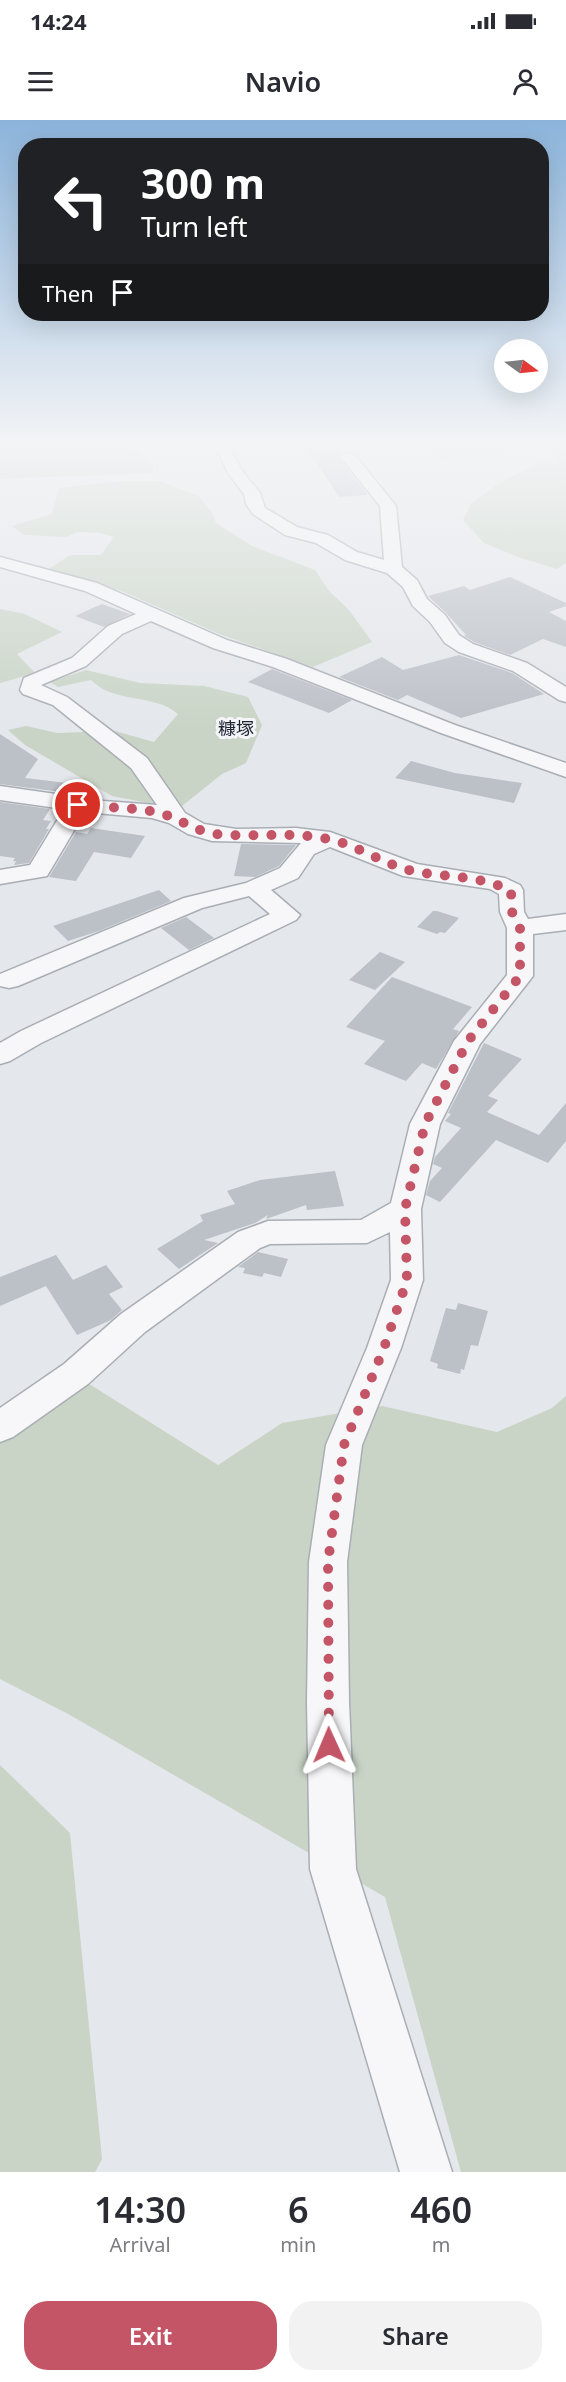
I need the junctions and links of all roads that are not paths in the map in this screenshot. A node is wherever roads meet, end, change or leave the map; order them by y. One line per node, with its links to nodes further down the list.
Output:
1 (321, 538): 4 (street)
2 (390, 538): 4 (street)
3 (0, 562): 5 (street)
4 (393, 570): 6 (street)
5 (153, 613): 7 (street); 10 (street)
6 (566, 696)
7 (566, 770)
8 (0, 793): 9 (street)
9 (78, 805): 10 (street); 12 (street)
10 (177, 818): 11 (street)
11 (330, 839): 13 (street); 15 (street)
12 (0, 877)
13 (254, 888): 16 (street); 17 (street)
14 (566, 922): 15 (street)
15 (520, 928): 18 (street)
16 (9, 980)
17 (0, 1055)
18 (405, 1209): 19 (street); 20 (street)
19 (0, 1427)
20 (426, 2172)

